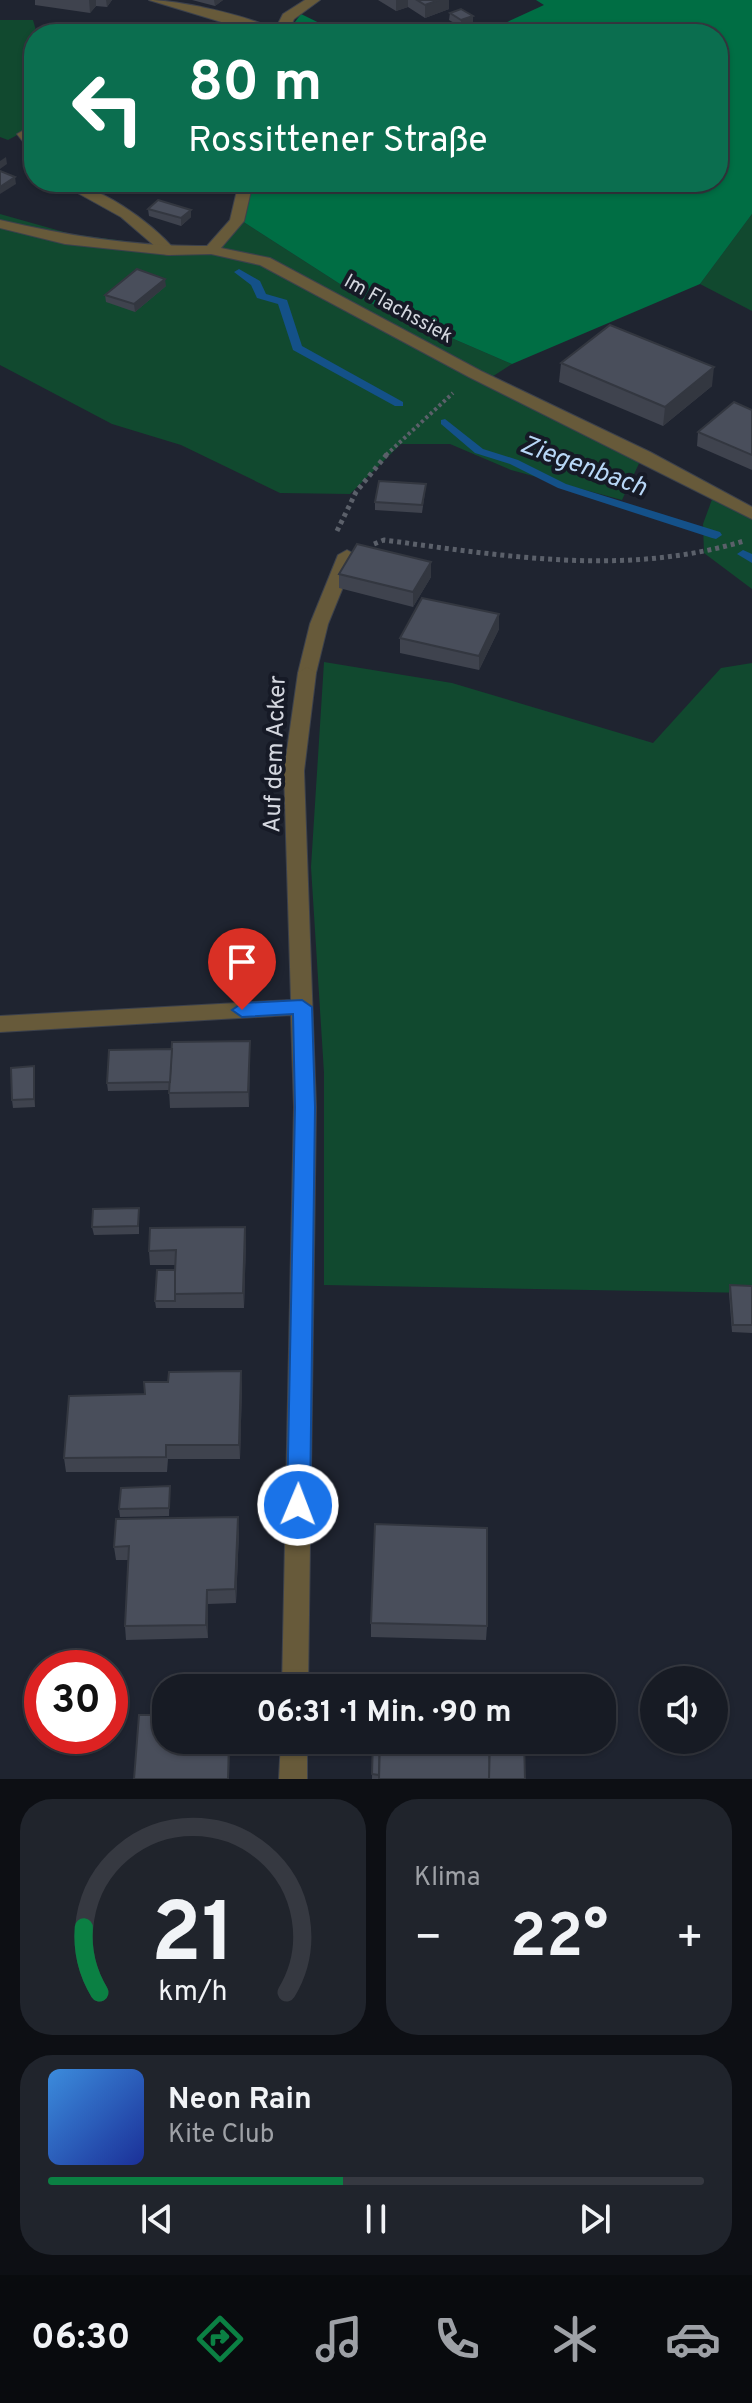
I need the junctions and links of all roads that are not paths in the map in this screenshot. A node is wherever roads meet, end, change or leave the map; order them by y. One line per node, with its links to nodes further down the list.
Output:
1 (155, 0): 3 (street)
2 (314, 0): 4 (street)
3 (245, 24)
4 (283, 24)
5 (84, 192): 9 (street)
6 (244, 192): 8 (street)
7 (0, 224): 9 (street, Im Flachssiek)
8 (211, 250): 9 (street, Im Flachssiek); 10 (street, Im Flachssiek)
9 (169, 251)
10 (752, 514)
11 (347, 555): 12 (street, Auf dem Acker)
12 (302, 1007): 13 (street); 14 (street, Auf dem Acker)
13 (0, 1024)
14 (295, 1674)
15 (294, 1754): 16 (street)
16 (293, 1779)

